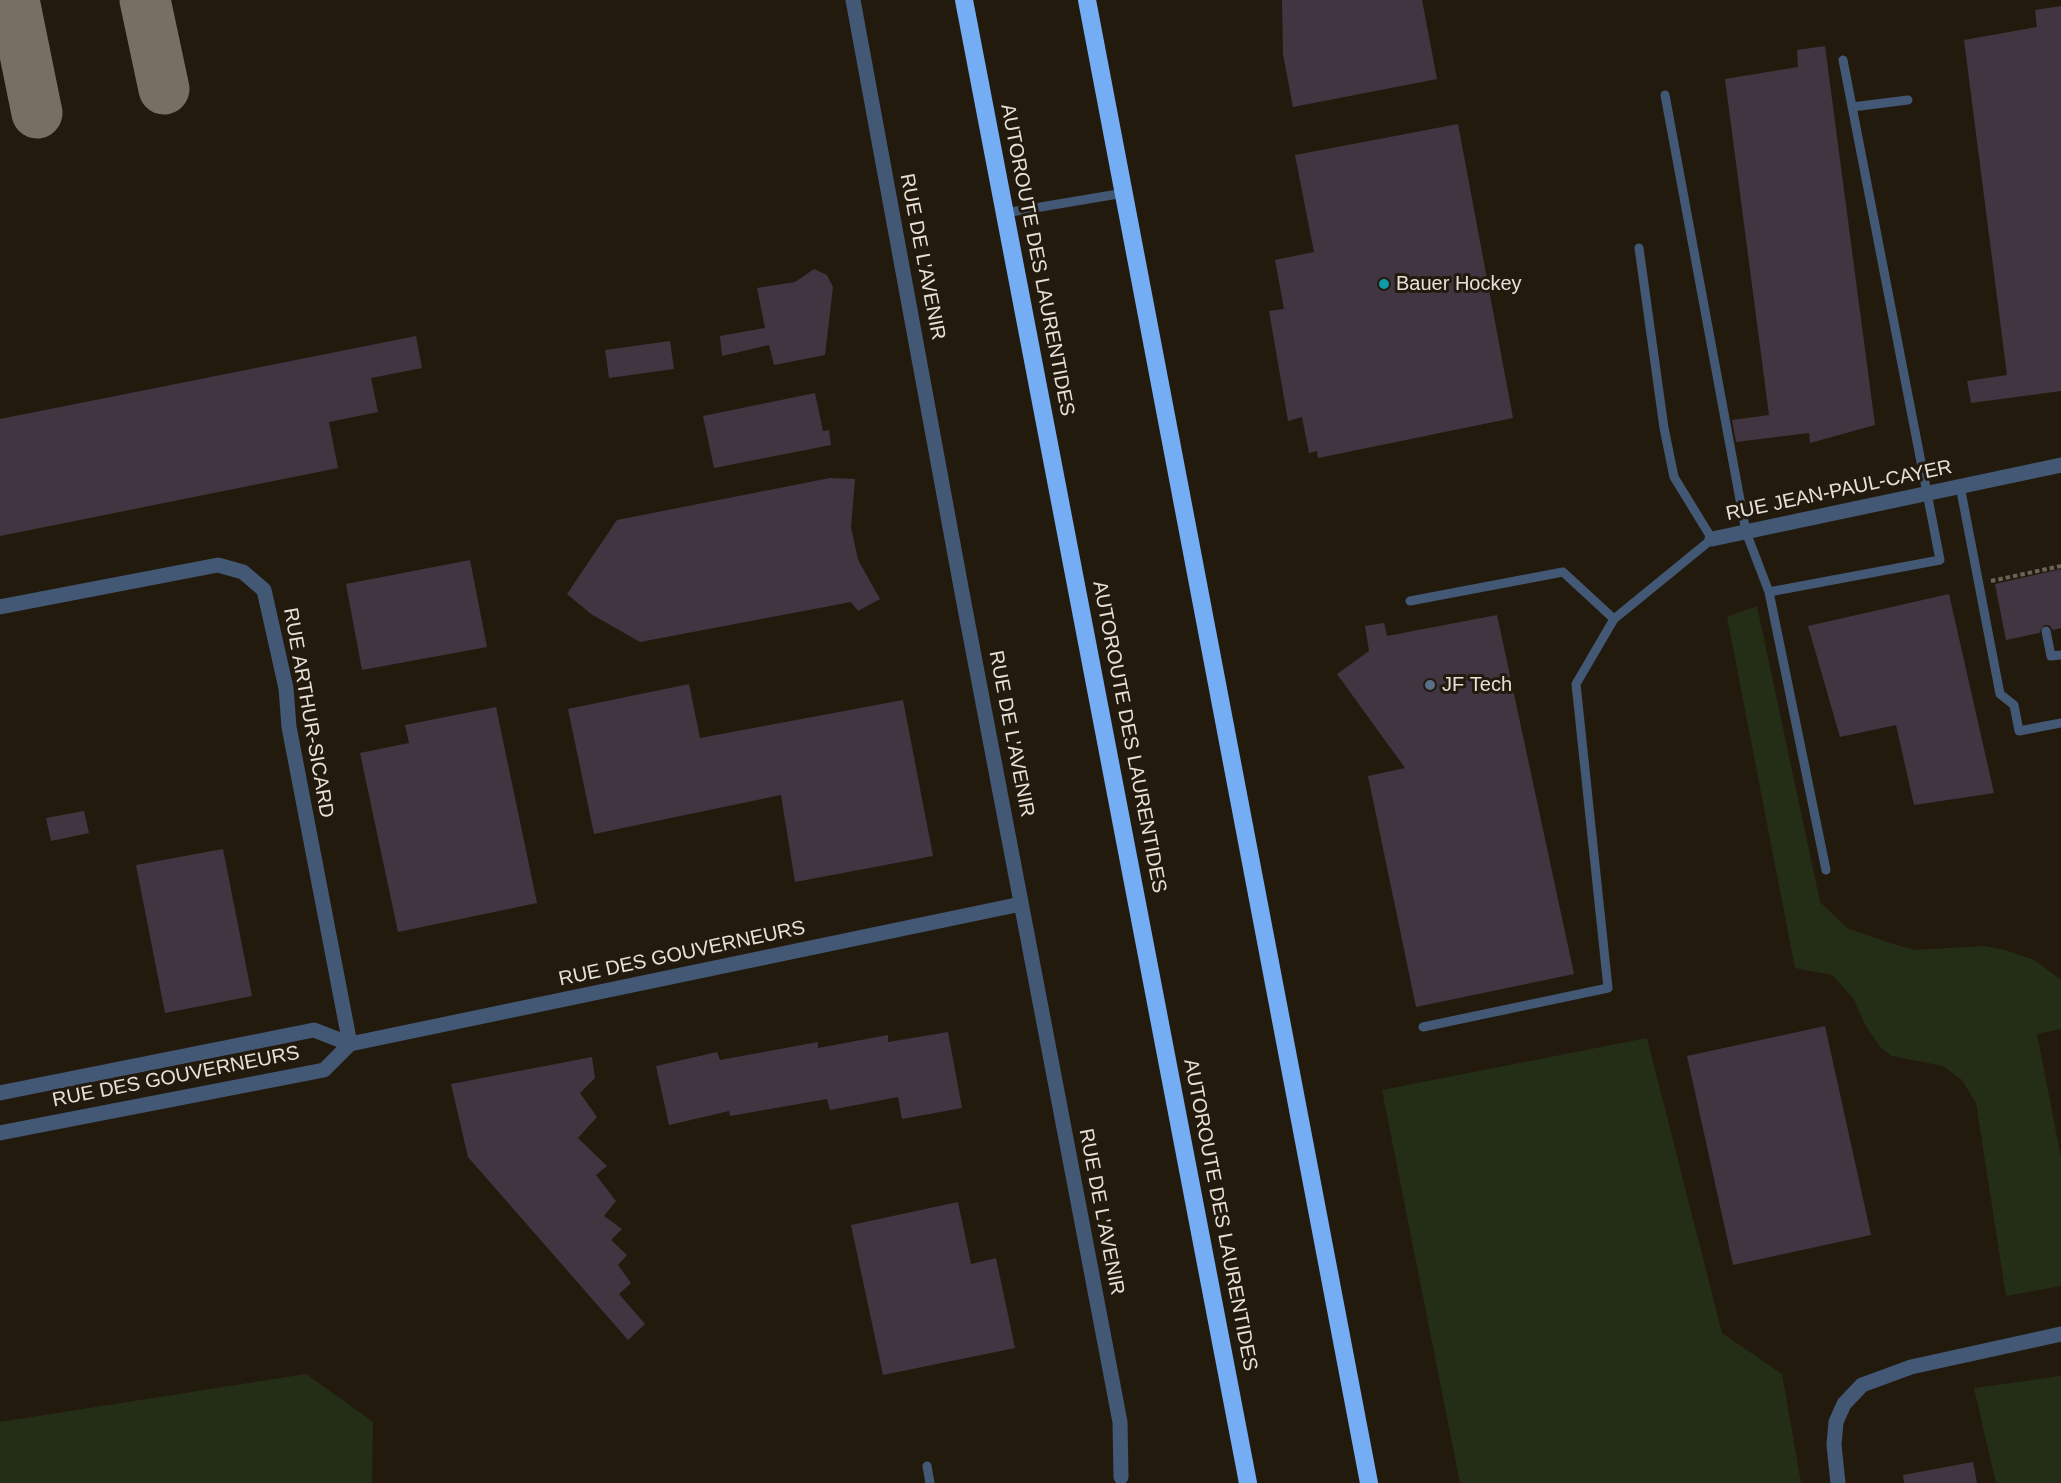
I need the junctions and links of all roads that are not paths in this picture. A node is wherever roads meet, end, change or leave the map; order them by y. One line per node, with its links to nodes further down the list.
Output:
1 (853, 0): 24 (street, RUE DE L'AVENIR)
2 (964, 0): 9 (highway, AUTOROUTE DES LAURENTIDES)
3 (1087, 0): 8 (highway)
4 (1843, 60): 7 (lane)
5 (1665, 95): 14 (lane)
6 (1908, 100): 7 (lane)
7 (1852, 106): 13 (lane)
8 (1124, 193): 9 (lane); 34 (highway)
9 (1005, 213): 33 (highway, AUTOROUTE DES LAURENTIDES)
10 (1639, 248): 15 (lane, RUE JEAN-PAUL-CAYER)
11 (2061, 465): 12 (street, RUE JEAN-PAUL-CAYER)
12 (1960, 486): 13 (street, RUE JEAN-PAUL-CAYER); 22 (lane)
13 (1926, 494): 14 (street, RUE JEAN-PAUL-CAYER); 16 (lane)
14 (1746, 532): 15 (street, RUE JEAN-PAUL-CAYER); 16 (lane)
15 (1712, 539): 19 (lane)
16 (1769, 592): 23 (lane)
17 (1410, 601): 19 (lane)
18 (0, 607): 26 (street, RUE ARTHUR-SICARD)
19 (1614, 619): 25 (lane)
20 (2046, 632): 21 (lane)
21 (2061, 655)
22 (2061, 723)
23 (1826, 870)
24 (1021, 904): 26 (street, RUE DES GOUVERNEURS); 31 (street, RUE DE L'AVENIR)
25 (1423, 1027)
26 (350, 1044): 27 (street, RUE DES GOUVERNEURS); 28 (street, RUE DES GOUVERNEURS)
27 (0, 1093)
28 (0, 1133)
29 (2061, 1334): 35 (street)
30 (927, 1466): 32 (lane)
31 (1124, 1480)
32 (930, 1483)
33 (1248, 1483)
34 (1369, 1483)
35 (1838, 1483)

